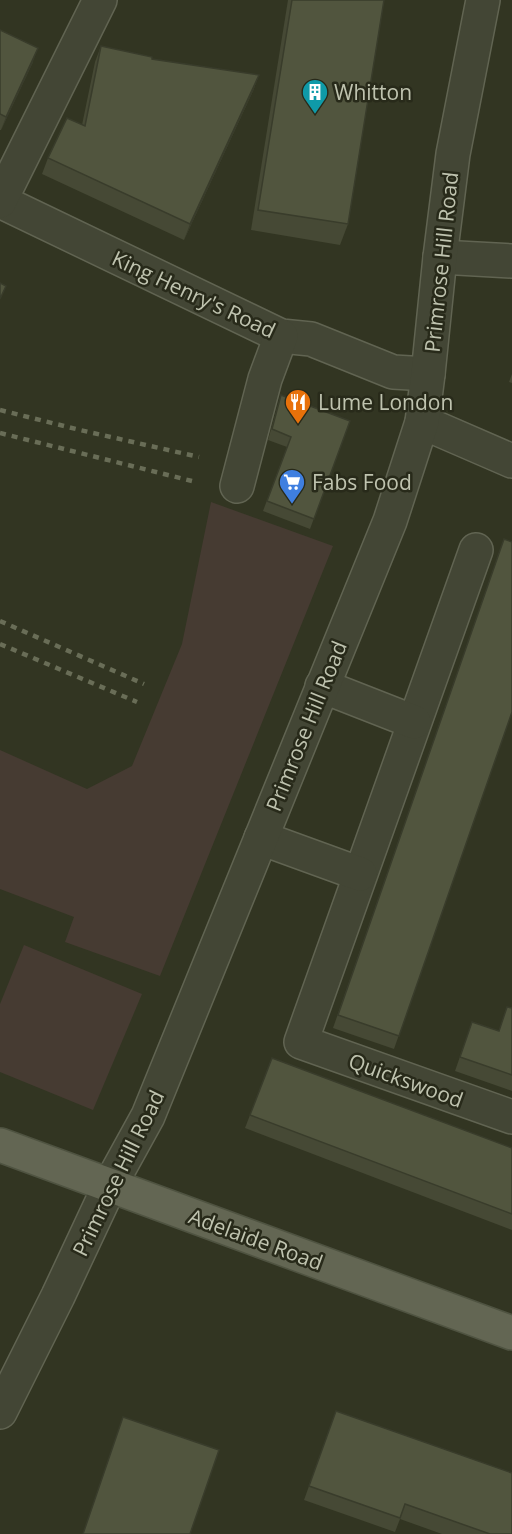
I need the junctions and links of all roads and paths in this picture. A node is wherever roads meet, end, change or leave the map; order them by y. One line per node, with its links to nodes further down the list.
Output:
1 (100, 0): 3 (street)
2 (483, 0): 4 (street, Primrose Hill Road)
3 (0, 201): 6 (street, King Henry's Road)
4 (440, 257): 5 (street); 7 (street, Primrose Hill Road)
5 (512, 261)
6 (281, 336): 7 (street, King Henry's Road); 10 (street)
7 (428, 374): 8 (street, Primrose Hill Road)
8 (422, 422): 9 (street); 12 (street, Primrose Hill Road)
9 (512, 461)
10 (237, 486)
11 (476, 550): 13 (street)
12 (322, 686): 13 (street); 14 (street, Primrose Hill Road)
13 (414, 722): 15 (street)
14 (261, 838): 15 (street); 18 (street, Primrose Hill Road)
15 (360, 874): 16 (street, Quickswood)
16 (512, 1117)
17 (0, 1144): 18 (main road, Adelaide Road)
18 (110, 1185): 19 (main road, Adelaide Road); 20 (street, Primrose Hill Road)
19 (512, 1333)
20 (0, 1412)

